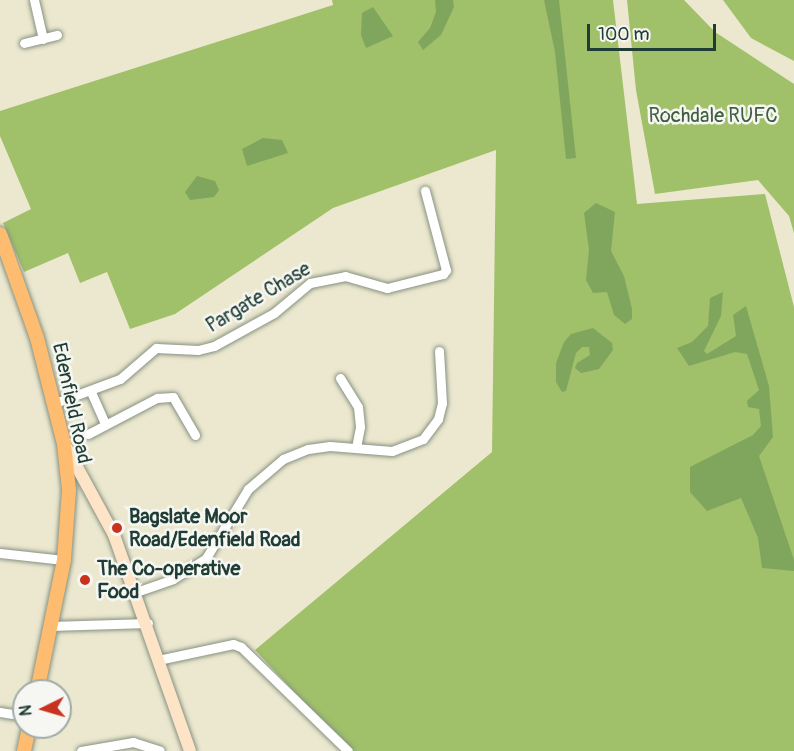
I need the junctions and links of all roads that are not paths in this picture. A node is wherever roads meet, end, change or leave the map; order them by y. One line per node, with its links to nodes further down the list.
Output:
1 (34, 0): 3 (street)
2 (57, 35): 3 (street)
3 (43, 39): 4 (street)
4 (24, 43)
5 (424, 191): 9 (street, Pargate Chase)
6 (0, 234): 10 (main road, Edenfield Road)
7 (439, 351): 15 (street)
8 (340, 378): 15 (street)
9 (91, 392): 10 (street, Pargate Chase); 11 (street)
10 (55, 404): 14 (main road, Edenfield Road)
11 (105, 423): 12 (street); 13 (street)
12 (88, 434)
13 (195, 435)
14 (64, 444): 16 (street); 17 (main road, Edenfield Road)
15 (356, 448): 20 (street)
16 (91, 489): 17 (street); 20 (street)
17 (69, 490): 19 (main road, Edenfield Road)
18 (0, 553): 19 (street)
19 (64, 560): 22 (main road, Edenfield Road)
20 (136, 592): 21 (street)
21 (148, 623): 22 (street); 23 (street)
22 (50, 626): 24 (main road, Edenfield Road)
23 (158, 660): 27 (street); 28 (street)
24 (39, 679)
25 (81, 751): 26 (street)
26 (159, 751)
27 (190, 751)
28 (348, 751)

